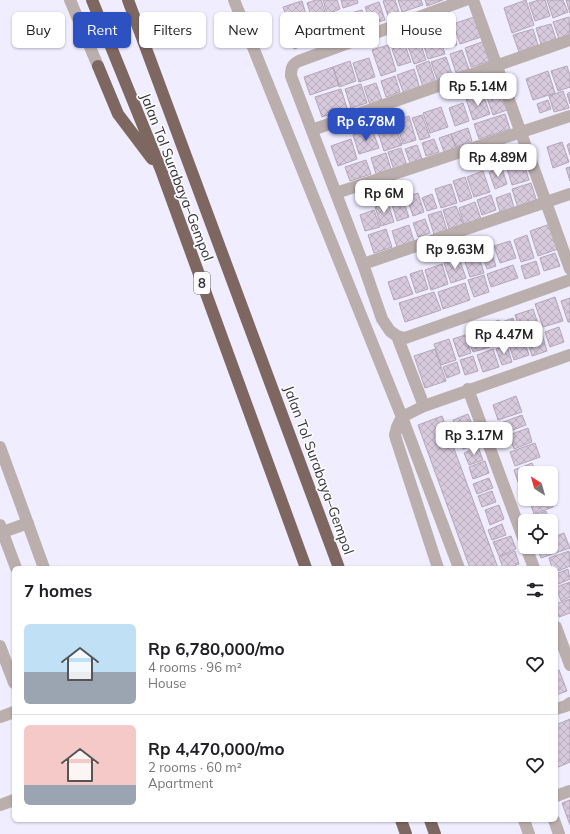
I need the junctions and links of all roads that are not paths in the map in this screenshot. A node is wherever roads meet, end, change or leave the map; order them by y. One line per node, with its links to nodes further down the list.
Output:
1 (70, 0): 10 (street)
2 (92, 0): 14 (highway, Jalan Tol Surabaya–Gempol / 8)
3 (128, 0): 34 (highway, Jalan Tol Surabaya–Gempol / 8)
4 (465, 0): 7 (street)
5 (473, 0): 9 (street)
6 (236, 1): 25 (street)
7 (445, 3): 12 (street)
8 (570, 40): 9 (street)
9 (497, 65): 12 (street); 13 (street)
10 (98, 66): 14 (highway)
11 (570, 116): 13 (street)
12 (312, 130): 15 (street)
13 (521, 132): 15 (street); 17 (street)
14 (161, 170): 33 (highway, Jalan Tol Surabaya–Gempol / 8)
15 (336, 193): 18 (street)
16 (570, 194): 17 (street)
17 (546, 202): 18 (street); 19 (street)
18 (363, 264): 21 (street)
19 (570, 269)
20 (570, 280): 21 (street)
21 (397, 336): 24 (street)
22 (570, 355): 23 (street)
23 (468, 390): 24 (street); 28 (street)
24 (424, 406): 25 (street)
25 (402, 417): 35 (street); 36 (street)
26 (0, 447): 27 (street)
27 (28, 523): 29 (street); 32 (street)
28 (518, 524)
29 (1, 530): 31 (street)
30 (529, 554): 37 (street)
31 (15, 566)
32 (43, 566)
33 (305, 566)
34 (338, 566)
35 (437, 566)
36 (458, 566)
37 (533, 566)
38 (558, 632): 40 (street)
39 (0, 646): 41 (street)
40 (570, 665)
41 (12, 678)
42 (570, 702): 43 (street)
43 (558, 708)
44 (12, 713): 45 (street)
45 (0, 717)
46 (570, 790): 47 (street)
47 (558, 795)
48 (12, 801): 49 (street)
49 (0, 805)
50 (402, 822): 54 (highway)
51 (431, 822): 55 (highway)
52 (525, 822): 56 (street)
53 (555, 822): 57 (street)
54 (406, 834)
55 (435, 834)
56 (529, 834)
57 (559, 834)

